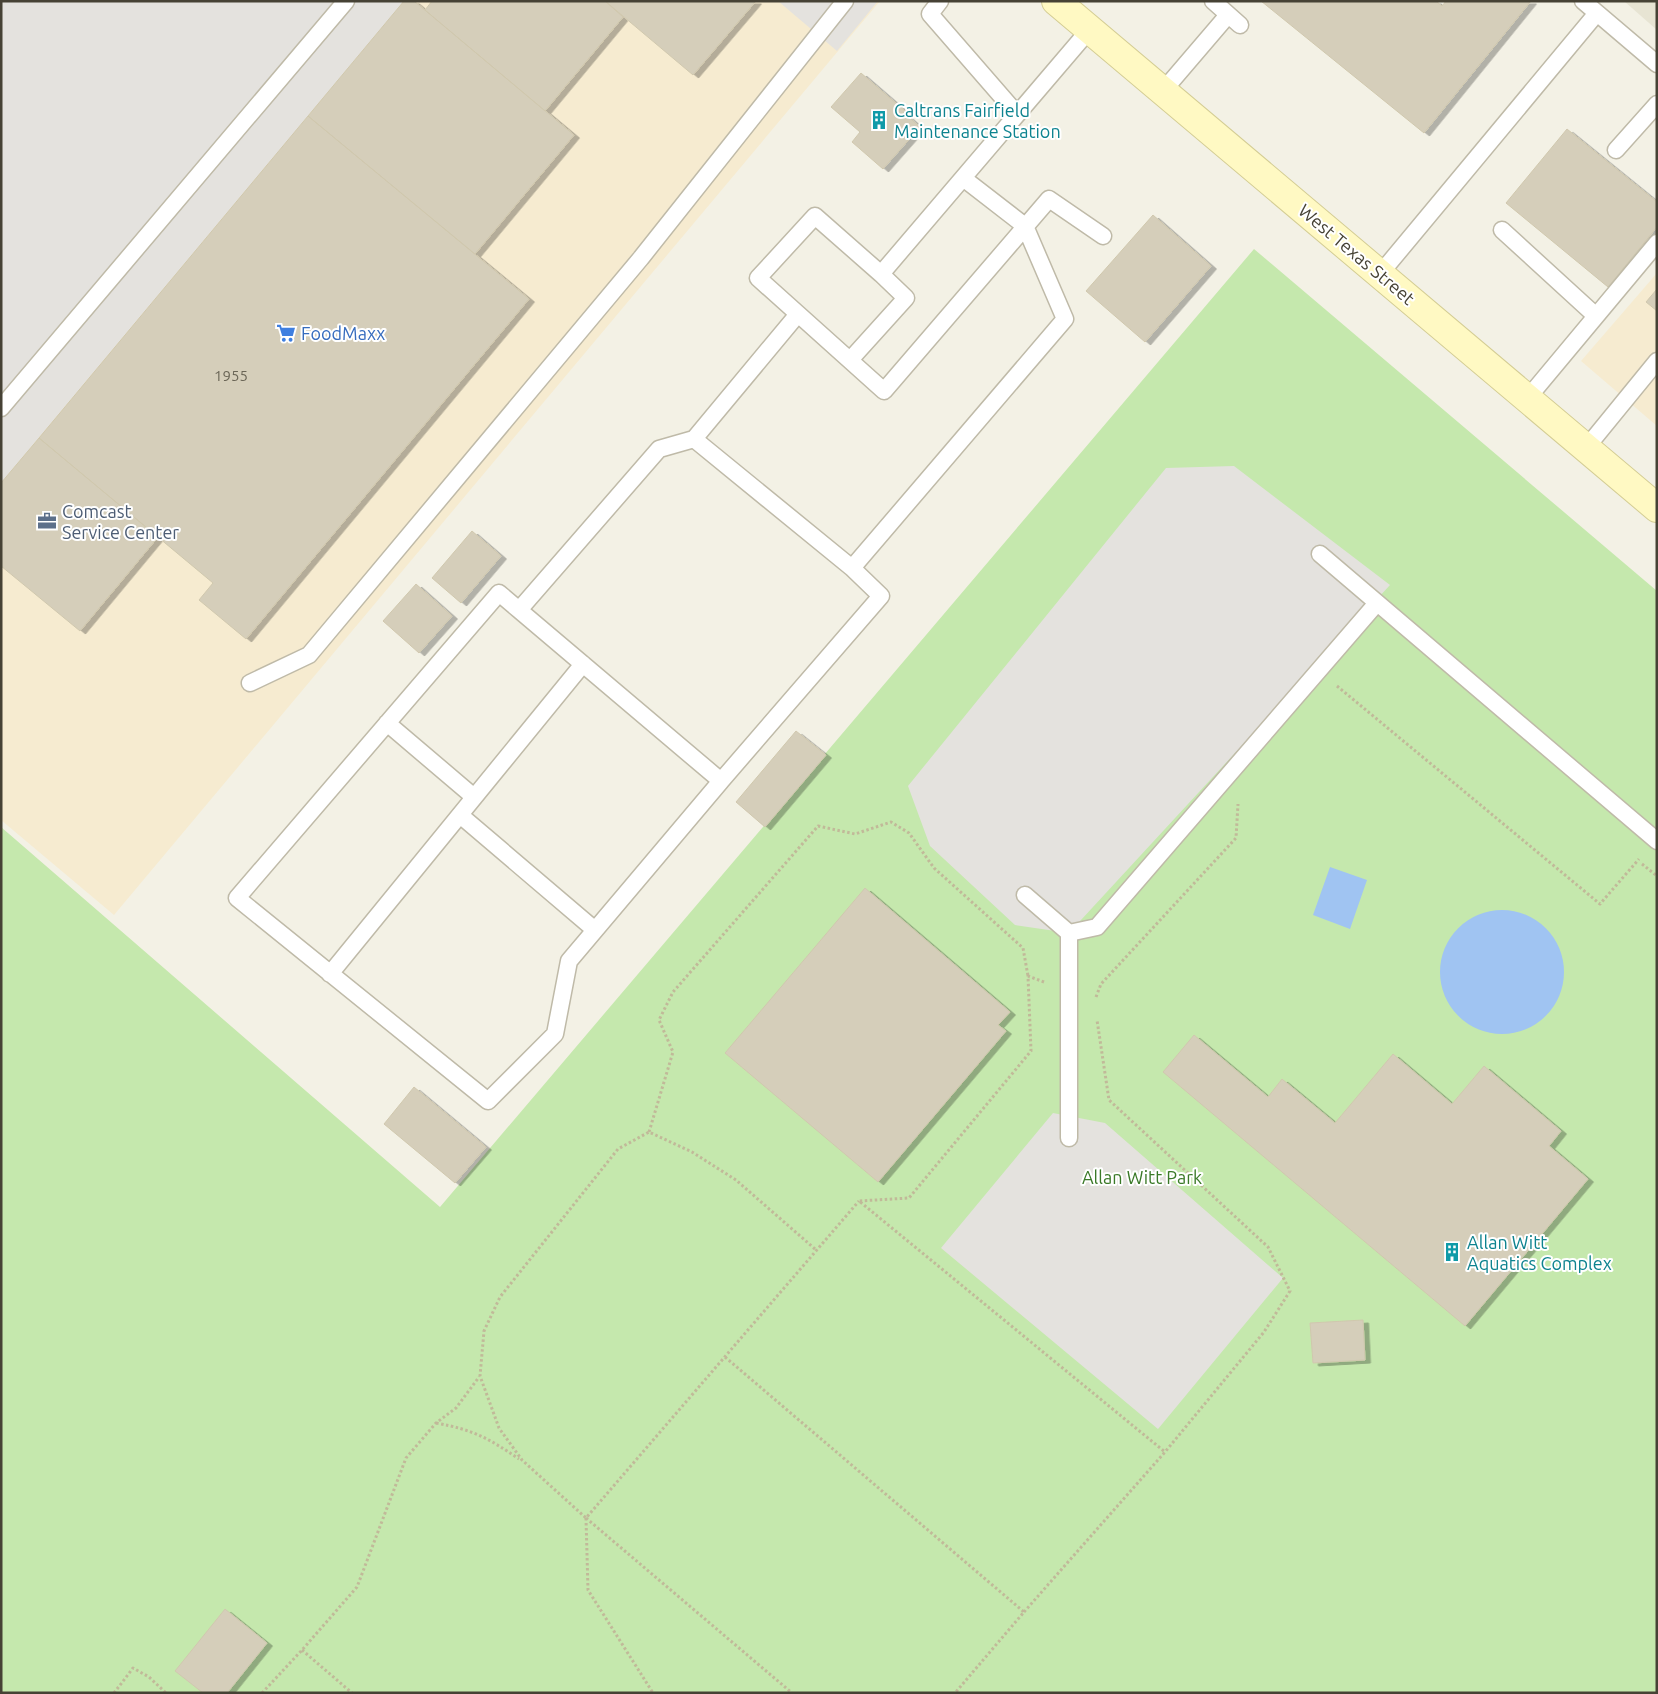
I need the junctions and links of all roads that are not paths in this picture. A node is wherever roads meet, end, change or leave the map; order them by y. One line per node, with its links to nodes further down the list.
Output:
1 (346, 1): 26 (lane)
2 (845, 1): 35 (lane)
3 (940, 1): 12 (lane)
4 (1213, 1): 10 (lane)
5 (1583, 1): 7 (lane)
6 (1065, 4): 8 (main road, West Texas Street)
7 (1598, 14): 9 (lane); 20 (lane)
8 (1090, 29): 10 (main road, West Texas Street); 12 (lane)
9 (1657, 64)
10 (1163, 91): 20 (main road, West Texas Street)
11 (1657, 104): 13 (lane)
12 (1017, 114): 14 (lane)
13 (1616, 150)
14 (963, 178): 15 (lane); 19 (lane)
15 (1025, 226): 17 (lane); 23 (lane); 31 (lane)
16 (1502, 230): 22 (lane)
17 (1103, 236)
18 (1657, 243): 22 (lane)
19 (882, 274): 21 (lane); 23 (lane)
20 (1380, 274): 25 (main road, West Texas Street)
21 (798, 314): 23 (lane); 27 (lane)
22 (1596, 316): 25 (lane)
23 (850, 360)
24 (1657, 362): 28 (lane)
25 (1527, 399): 28 (main road, West Texas Street)
26 (1, 408)
27 (694, 439): 31 (lane); 33 (lane)
28 (1586, 448): 29 (main road, West Texas Street)
29 (1655, 503)
30 (1320, 554): 32 (lane)
31 (852, 568): 37 (lane)
32 (1377, 603): 40 (lane); 43 (lane)
33 (519, 610): 34 (lane); 36 (lane)
34 (583, 664): 37 (lane); 38 (lane)
35 (250, 683)
36 (387, 723): 38 (lane); 44 (lane)
37 (721, 780): 42 (lane)
38 (474, 797): 39 (lane)
39 (460, 815): 42 (lane); 44 (lane)
40 (1656, 841)
41 (1025, 895): 43 (lane)
42 (595, 930): 44 (lane)
43 (1069, 933): 45 (lane)
44 (330, 974)
45 (1069, 1138)

